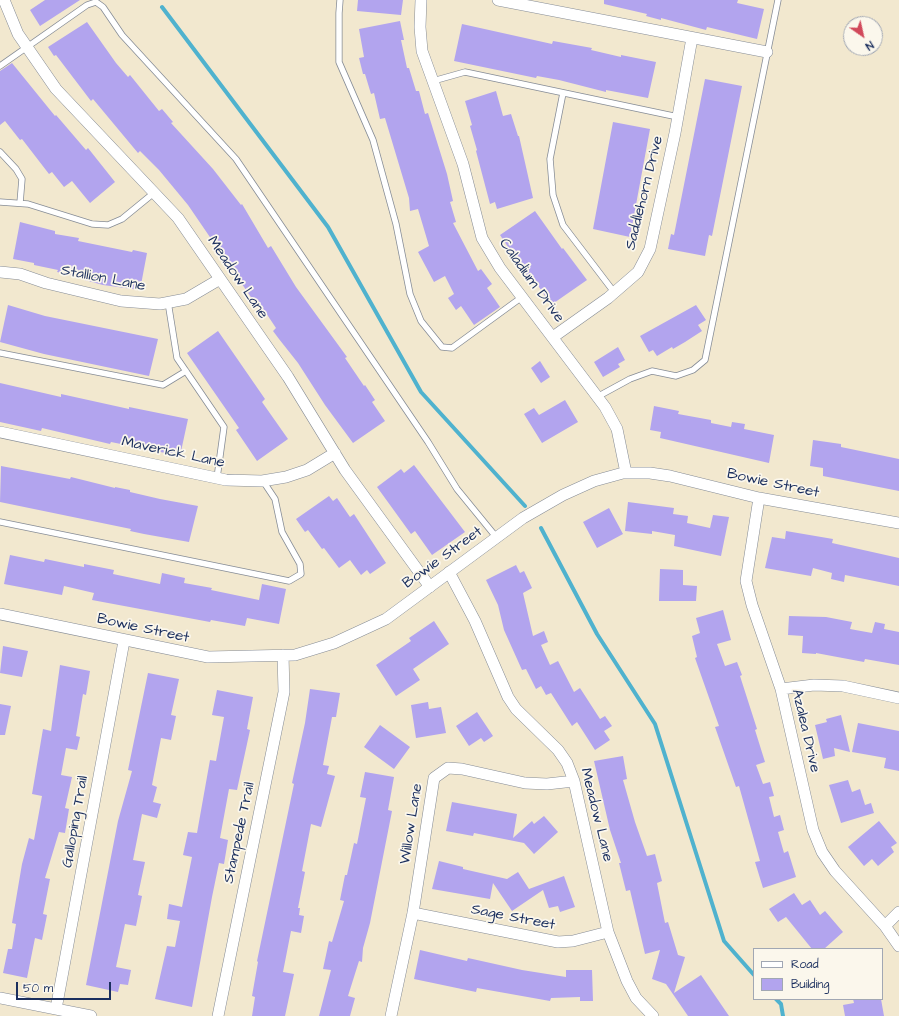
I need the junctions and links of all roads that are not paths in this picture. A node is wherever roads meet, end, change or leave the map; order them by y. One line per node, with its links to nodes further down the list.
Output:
1 (4, 0): 7 (street, Meadow Lane)
2 (340, 0): 20 (lane)
3 (421, 0): 10 (street, Caladium Drive)
4 (498, 0): 6 (street)
5 (778, 0): 8 (lane)
6 (692, 38): 8 (street); 12 (street, Saddlehorn Drive)
7 (27, 48): 9 (lane); 14 (street, Meadow Lane); 34 (lane)
8 (767, 52): 25 (lane)
9 (0, 66)
10 (433, 81): 11 (lane); 20 (street, Caladium Drive)
11 (563, 93): 12 (lane); 19 (lane)
12 (678, 117): 19 (street, Saddlehorn Drive)
13 (0, 152): 16 (lane)
14 (155, 192): 16 (lane); 18 (street, Meadow Lane)
15 (0, 202): 16 (lane)
16 (20, 203)
17 (0, 272): 21 (street, Stallion Lane)
18 (220, 279): 21 (street, Stallion Lane); 27 (street, Meadow Lane)
19 (614, 292): 22 (street, Saddlehorn Drive)
20 (522, 297): 22 (street, Caladium Drive)
21 (168, 302): 24 (lane)
22 (553, 337): 25 (street, Caladium Drive)
23 (0, 353): 24 (lane)
24 (186, 371): 29 (lane)
25 (597, 397): 28 (street, Caladium Drive)
26 (0, 432): 29 (street, Maverick Lane)
27 (335, 453): 30 (street, Maverick Lane); 36 (street, Meadow Lane)
28 (626, 473): 31 (street, Bowie Street); 34 (street, Bowie Street)
29 (217, 478): 30 (street, Maverick Lane)
30 (262, 481): 32 (lane)
31 (759, 498): 33 (street, Bowie Street); 40 (street, Azalea Drive)
32 (0, 522)
33 (899, 523)
34 (497, 538): 35 (street, Bowie Street)
35 (449, 572): 36 (street, Bowie Street); 42 (street, Meadow Lane)
36 (430, 587): 39 (street, Bowie Street)
37 (0, 614): 38 (street, Bowie Street)
38 (124, 641): 39 (street, Bowie Street); 49 (street, Galloping Trail)
39 (283, 655): 51 (street, Stampede Trail)
40 (780, 689): 41 (street); 45 (street, Azalea Drive)
41 (899, 698)
42 (574, 781): 44 (street, Willow Lane); 46 (street, Meadow Lane)
43 (899, 912): 45 (street)
44 (413, 913): 46 (street, Sage Street); 52 (street, Willow Lane)
45 (885, 926): 47 (street, Azalea Drive)
46 (608, 932): 53 (street, Meadow Lane)
47 (899, 946)
48 (0, 998): 49 (street)
49 (56, 1009): 50 (street)
50 (91, 1016)
51 (218, 1016)
52 (391, 1016)
53 (653, 1016)

